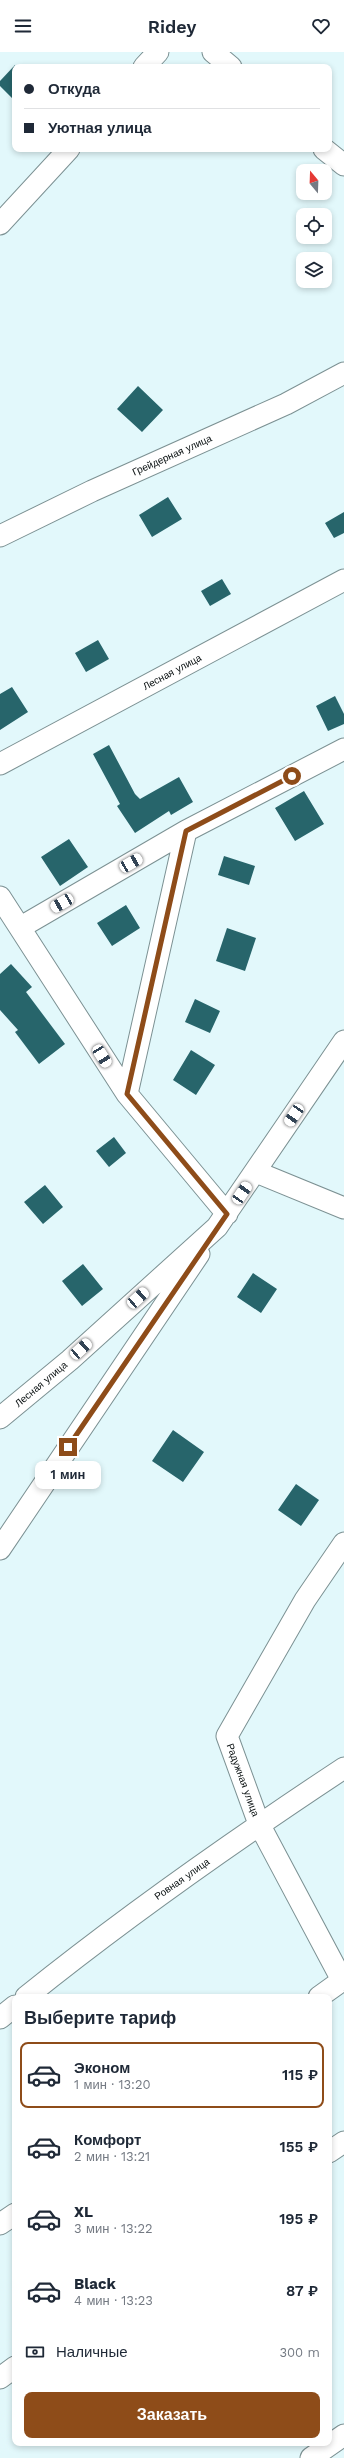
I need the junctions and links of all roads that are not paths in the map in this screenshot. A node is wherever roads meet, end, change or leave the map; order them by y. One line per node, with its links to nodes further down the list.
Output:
1 (158, 52): 3 (street)
2 (213, 52): 4 (street)
3 (147, 64)
4 (227, 64)
5 (66, 152): 8 (street)
6 (328, 152): 7 (street)
7 (344, 165)
8 (0, 224)
9 (344, 373): 10 (street, Грейдерная улица)
10 (0, 536)
11 (344, 580): 13 (street, Лесная улица)
12 (344, 749): 14 (street)
13 (0, 764)
14 (186, 831): 16 (street); 18 (street)
15 (0, 897): 16 (street)
16 (21, 927): 18 (street)
17 (344, 1041): 19 (street, Лесная улица)
18 (127, 1094): 21 (street)
19 (256, 1172): 20 (street); 21 (street, Лесная улица)
20 (344, 1208)
21 (222, 1221): 22 (street, Лесная улица); 24 (street)
22 (0, 1418)
23 (344, 1543): 26 (street, Радужная улица)
24 (0, 1549)
25 (344, 1768): 26 (street, Ровная улица)
26 (259, 1824): 27 (street, Радужная улица); 28 (street, Ровная улица)
27 (343, 1980): 29 (street)
28 (30, 1994)
29 (323, 1994)
30 (12, 2008): 31 (street)
31 (0, 2018)
32 (344, 2142): 33 (street)
33 (332, 2150)
34 (12, 2216): 35 (street)
35 (0, 2224)
36 (12, 2369): 37 (street)
37 (0, 2378)
38 (344, 2435): 39 (street)
39 (332, 2443)
40 (328, 2446): 41 (street)
41 (311, 2458)

